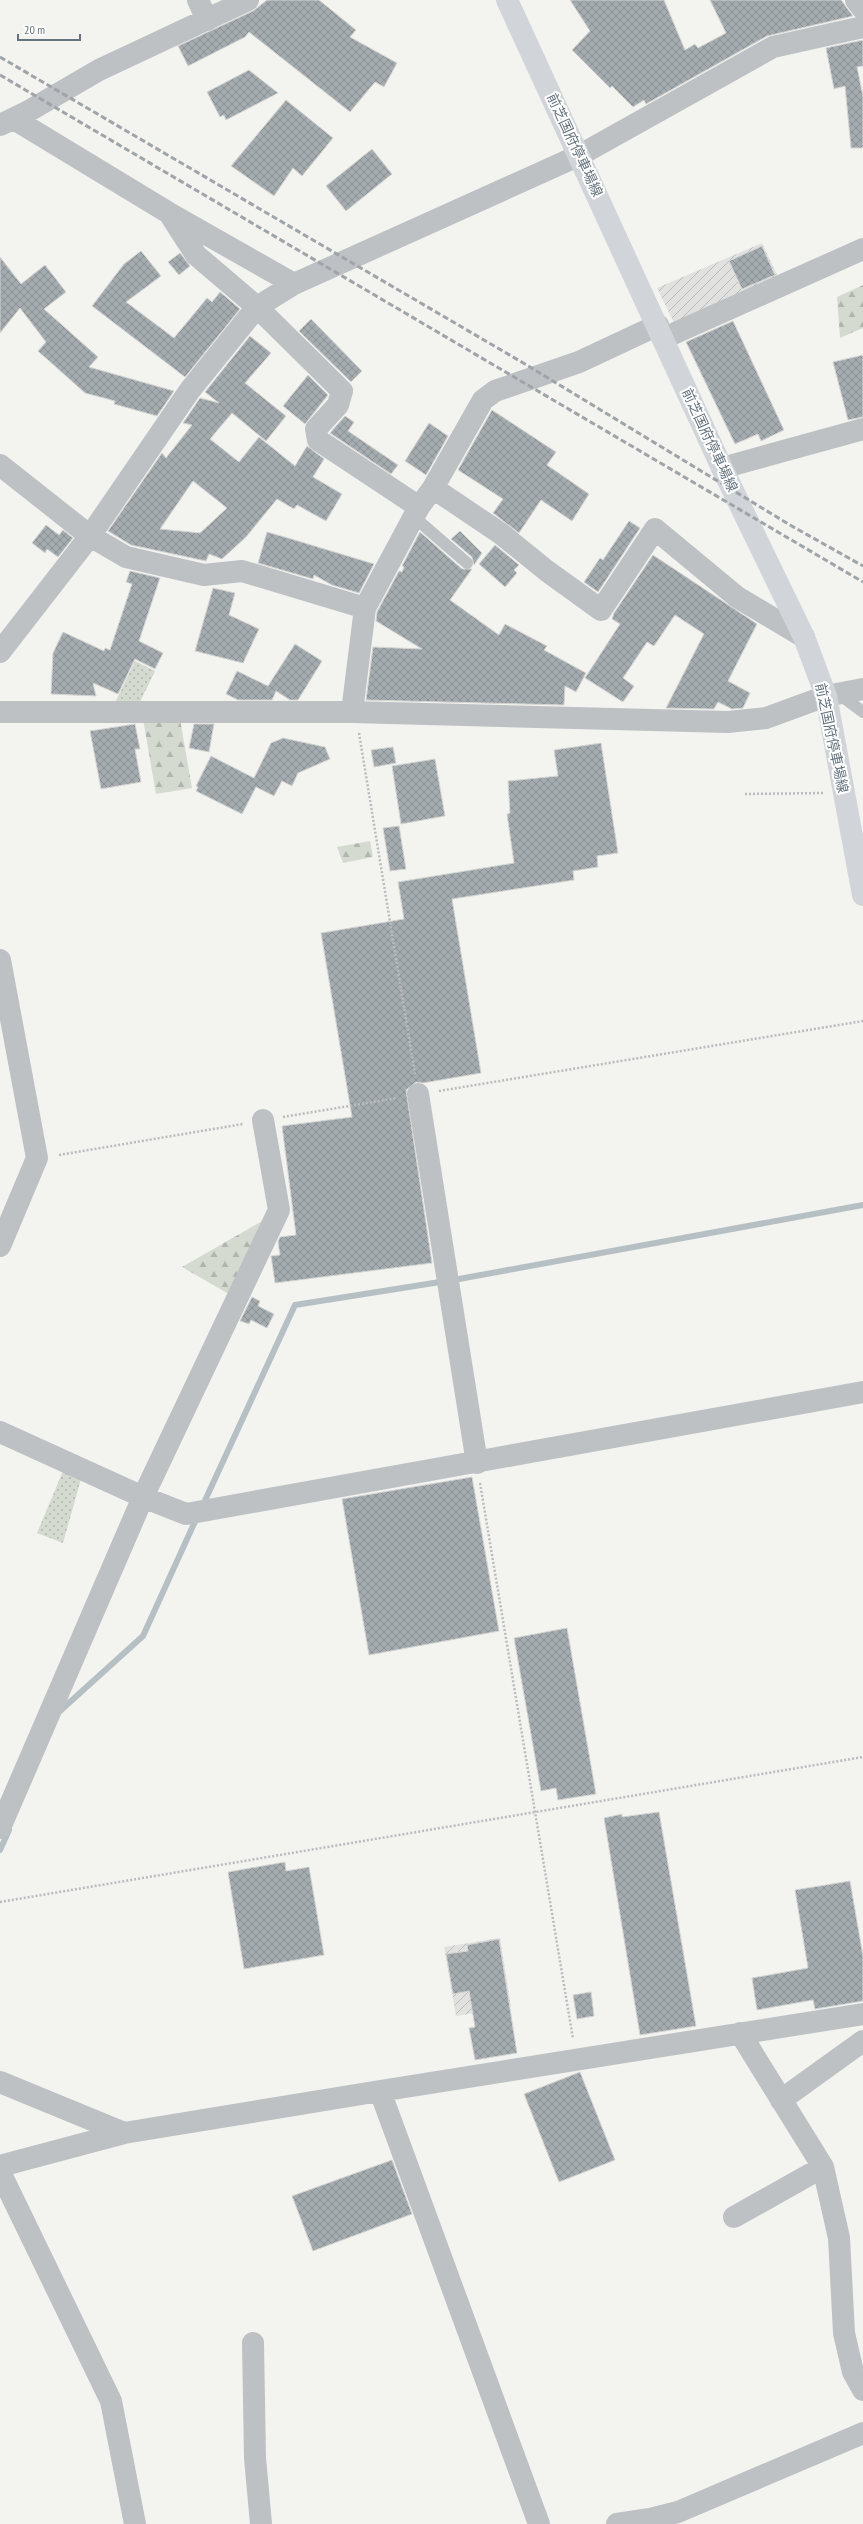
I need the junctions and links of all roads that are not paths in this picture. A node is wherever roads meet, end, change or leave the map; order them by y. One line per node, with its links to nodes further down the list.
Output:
1 (198, 0): 6 (street)
2 (248, 0): 6 (street)
3 (507, 0): 9 (main road, 前芝国府停車場線)
4 (856, 0): 5 (street)
5 (863, 9)
6 (207, 20): 8 (street)
7 (863, 27): 9 (street)
8 (4, 123): 10 (street)
9 (580, 155): 12 (street); 14 (main road, 前芝国府停車場線)
10 (169, 213): 12 (street); 13 (street)
11 (863, 249): 14 (street)
12 (294, 284): 13 (street)
13 (257, 306): 19 (street); 20 (street)
14 (661, 331): 17 (main road, 前芝国府停車場線); 18 (street)
15 (863, 429): 17 (street)
16 (0, 465): 20 (street)
17 (722, 468): 23 (main road, 前芝国府停車場線)
18 (433, 488): 19 (street); 23 (street)
19 (417, 512): 21 (lane); 22 (street)
20 (90, 536): 22 (street); 24 (street)
21 (467, 563)
22 (365, 608): 28 (street)
23 (804, 637): 26 (main road, 前芝国府停車場線)
24 (0, 652)
25 (863, 689): 26 (street)
26 (832, 695): 28 (street); 29 (lane); 30 (main road, 前芝国府停車場線)
27 (0, 712): 28 (street)
28 (352, 712)
29 (863, 712)
30 (863, 895)
31 (0, 960): 32 (street)
32 (2, 983): 35 (street)
33 (418, 1094): 38 (street)
34 (263, 1120): 39 (street)
35 (0, 1246)
36 (863, 1392): 38 (street)
37 (0, 1432): 39 (street)
38 (477, 1463): 39 (street)
39 (143, 1497): 40 (street)
40 (0, 1828)
41 (863, 2014): 42 (street)
42 (740, 2033): 45 (street); 46 (street)
43 (863, 2041): 46 (street)
44 (0, 2082): 47 (street)
45 (380, 2092): 47 (street); 57 (street)
46 (781, 2100): 49 (street)
47 (124, 2133): 48 (street)
48 (0, 2166)
49 (823, 2167): 51 (street); 53 (street)
50 (0, 2172): 55 (street)
51 (734, 2217)
52 (253, 2343): 56 (street)
53 (863, 2390)
54 (863, 2433): 58 (street)
55 (135, 2524)
56 (261, 2524)
57 (539, 2524)
58 (617, 2524)

